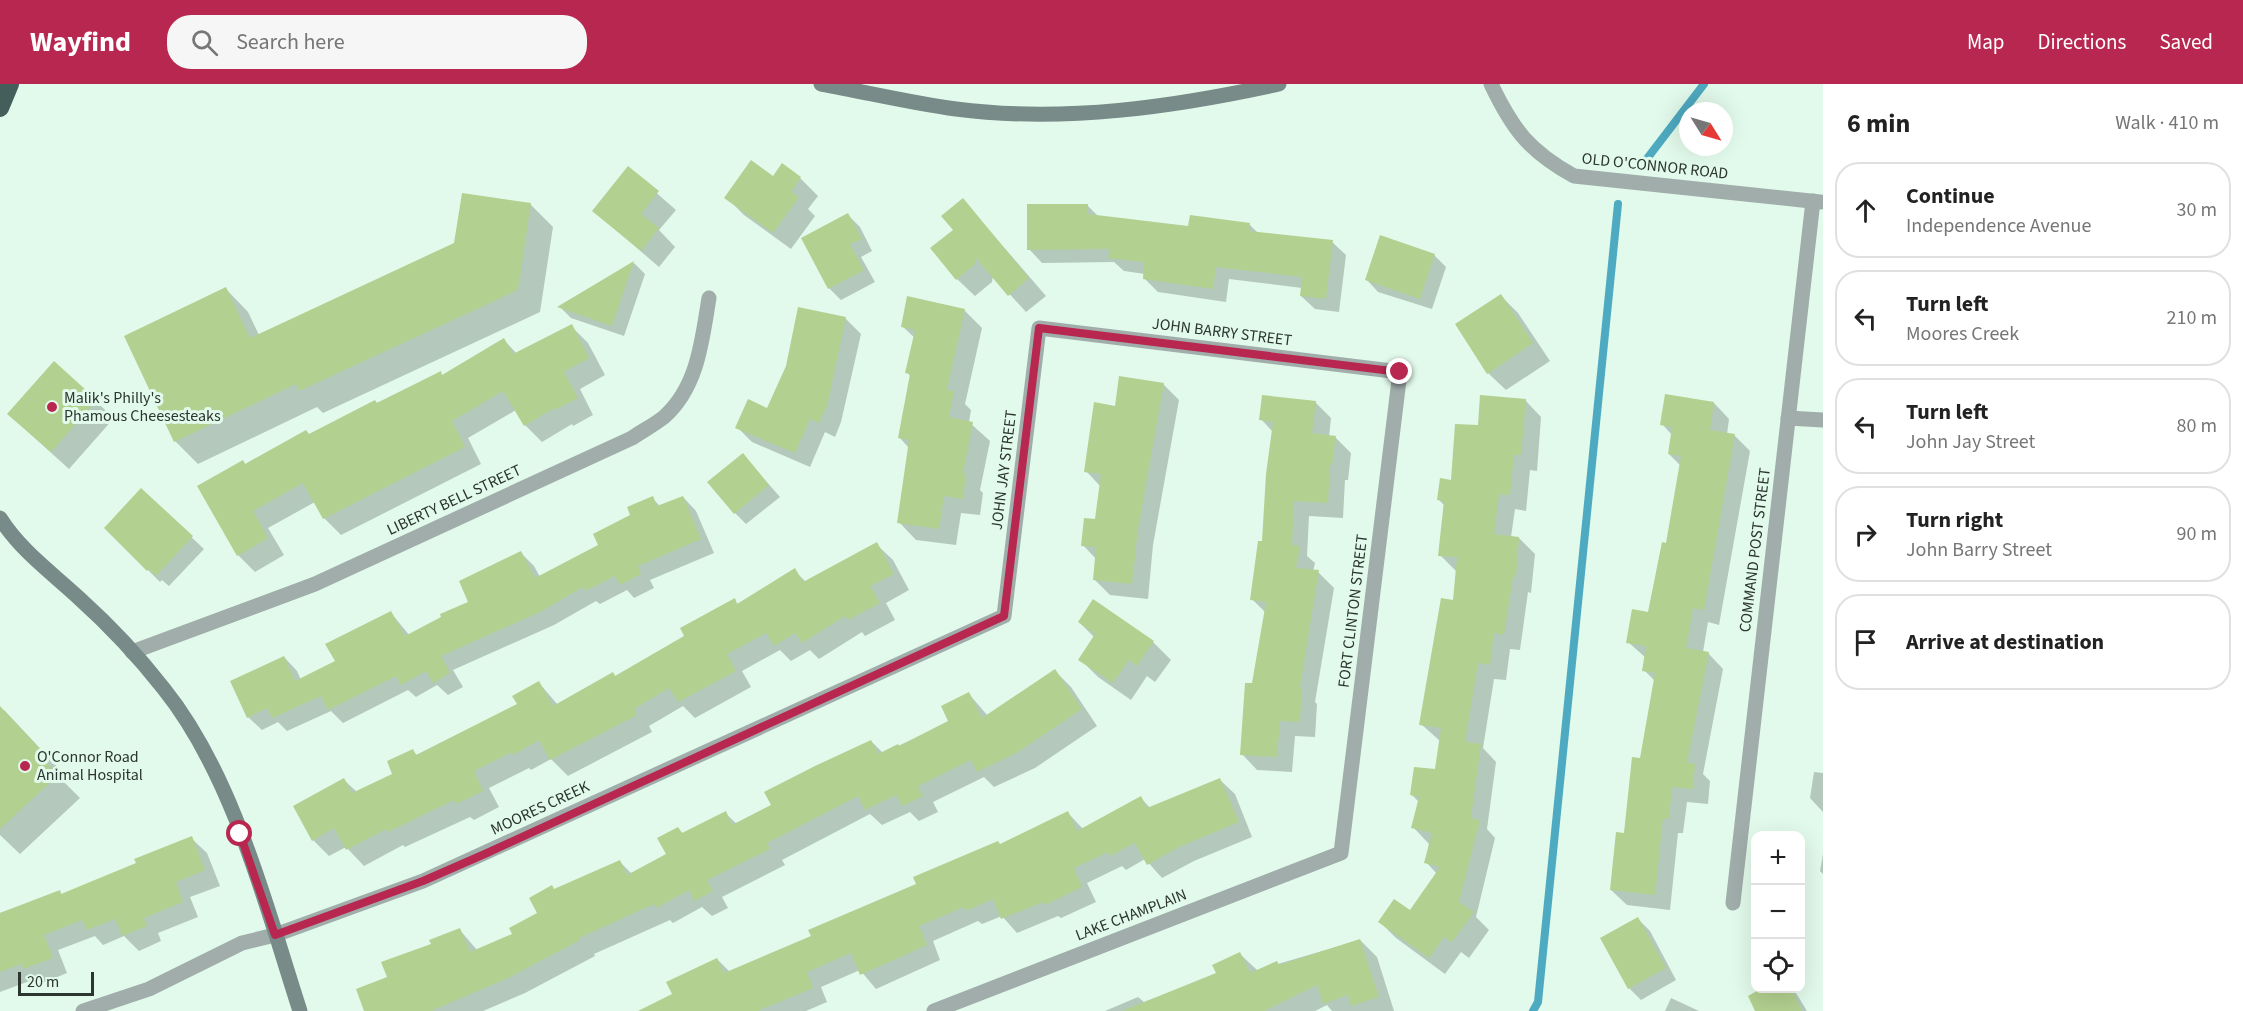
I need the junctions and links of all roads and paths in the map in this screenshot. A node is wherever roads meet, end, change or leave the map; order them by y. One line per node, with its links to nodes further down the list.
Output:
1 (10, 84): 5 (highway)
2 (821, 84): 3 (street)
3 (1279, 84)
4 (1491, 84): 6 (street, OLD O'CONNOR ROAD)
5 (0, 108)
6 (1818, 202): 10 (street, COMMAND POST STREET)
7 (709, 298): 15 (street, LIBERTY BELL STREET)
8 (1039, 328): 9 (street, JOHN BARRY STREET); 14 (street, JOHN JAY STREET)
9 (1400, 372): 16 (street, FORT CLINTON STREET)
10 (1788, 418): 11 (street); 17 (street, COMMAND POST STREET)
11 (1823, 420)
12 (0, 518): 13 (street)
13 (6, 533): 15 (street)
14 (1004, 616): 18 (street, MOORES CREEK)
15 (132, 652): 18 (street)
16 (1341, 853): 21 (street, LAKE CHAMPLAIN)
17 (1733, 903)
18 (275, 935): 19 (street, MOORES CREEK); 20 (street)
19 (83, 1011)
20 (300, 1011)
21 (934, 1011)

